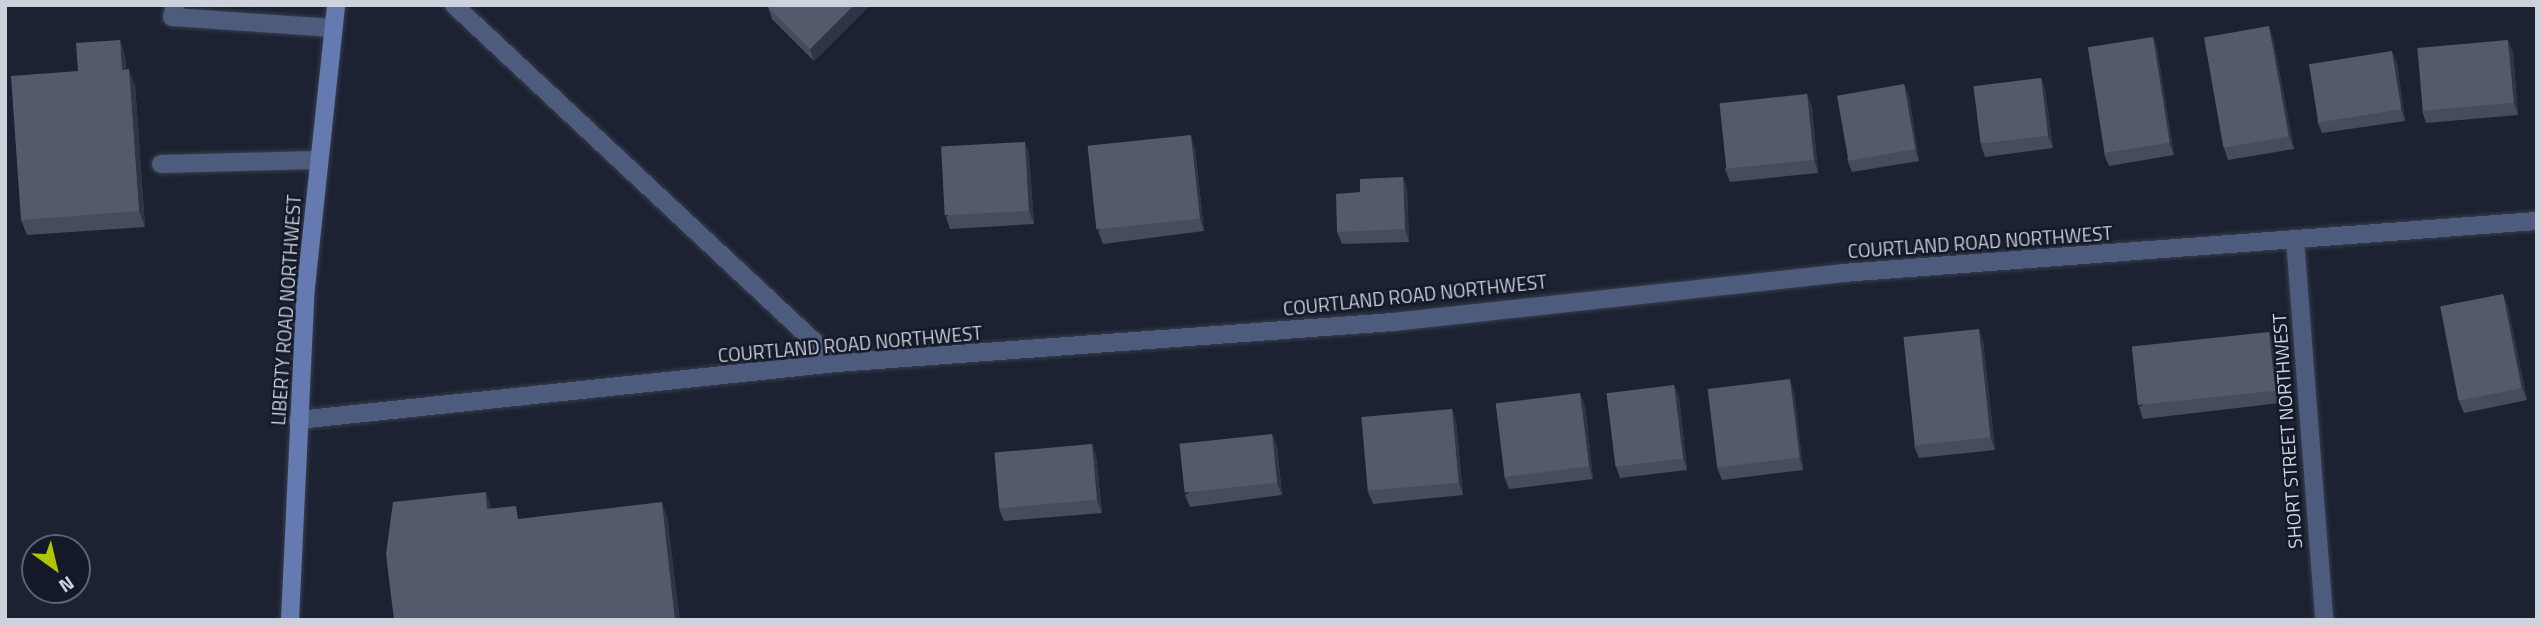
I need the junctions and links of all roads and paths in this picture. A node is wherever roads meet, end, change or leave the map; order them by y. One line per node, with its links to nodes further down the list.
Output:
1 (175, 5): 4 (street)
2 (336, 5): 4 (street, LIBERTY ROAD NORTHWEST)
3 (454, 5): 9 (street)
4 (334, 28): 5 (street, LIBERTY ROAD NORTHWEST)
5 (318, 160): 6 (street); 10 (street, LIBERTY ROAD NORTHWEST)
6 (161, 164)
7 (2537, 221): 8 (street, COURTLAND ROAD NORTHWEST)
8 (2295, 239): 9 (street, COURTLAND ROAD NORTHWEST); 12 (street, SHORT STREET NORTHWEST)
9 (837, 363): 10 (street, COURTLAND ROAD NORTHWEST)
10 (298, 420): 11 (street, LIBERTY ROAD NORTHWEST)
11 (290, 620)
12 (2324, 620)

